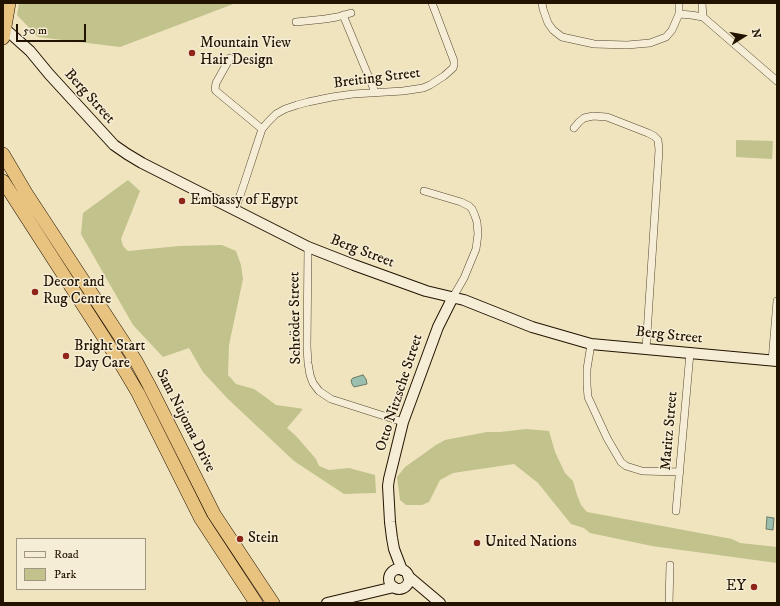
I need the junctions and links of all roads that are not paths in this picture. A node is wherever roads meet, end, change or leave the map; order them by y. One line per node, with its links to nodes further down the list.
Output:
1 (9, 3): 11 (highway)
2 (432, 3): 14 (street, Breiting Street)
3 (542, 3): 7 (street)
4 (679, 3): 7 (street)
5 (702, 3): 9 (street)
6 (350, 13): 8 (street)
7 (680, 14): 9 (street)
8 (343, 15): 10 (street); 14 (street)
9 (703, 17): 13 (street)
10 (296, 22)
11 (4, 31): 20 (street, Berg Street)
12 (230, 58): 15 (street)
13 (777, 81)
14 (375, 92): 15 (street, Breiting Street)
15 (262, 128): 20 (street, Breiting Street)
16 (574, 128): 25 (street)
17 (3, 154): 38 (highway, Sam Nujoma Drive)
18 (3, 181): 37 (highway, Sam Nujoma Drive)
19 (424, 191): 22 (street)
20 (235, 210): 21 (street, Berg Street)
21 (308, 247): 22 (street, Berg Street); 28 (street, Schröder Street)
22 (453, 297): 24 (street, Berg Street); 28 (street, Otto Nitzsche Street)
23 (777, 301): 27 (street)
24 (591, 344): 25 (street, Berg Street); 29 (street)
25 (646, 349): 26 (street, Berg Street)
26 (690, 353): 27 (street, Berg Street); 29 (street, Maritz Street)
27 (774, 361)
28 (403, 422): 31 (street, Otto Nitzsche Street)
29 (680, 472): 30 (street, Maritz Street)
30 (676, 511)
31 (394, 549): 33 (street, Otto Nitzsche Street); 34 (street, Otto Nitzsche Street)
32 (670, 565): 41 (street)
33 (391, 574): 34 (street); 35 (street); 36 (street)
34 (406, 577): 35 (street); 40 (street)
35 (394, 587): 36 (street)
36 (368, 593): 39 (street)
37 (256, 603)
38 (272, 603)
39 (327, 603)
40 (440, 603)
41 (669, 603)

